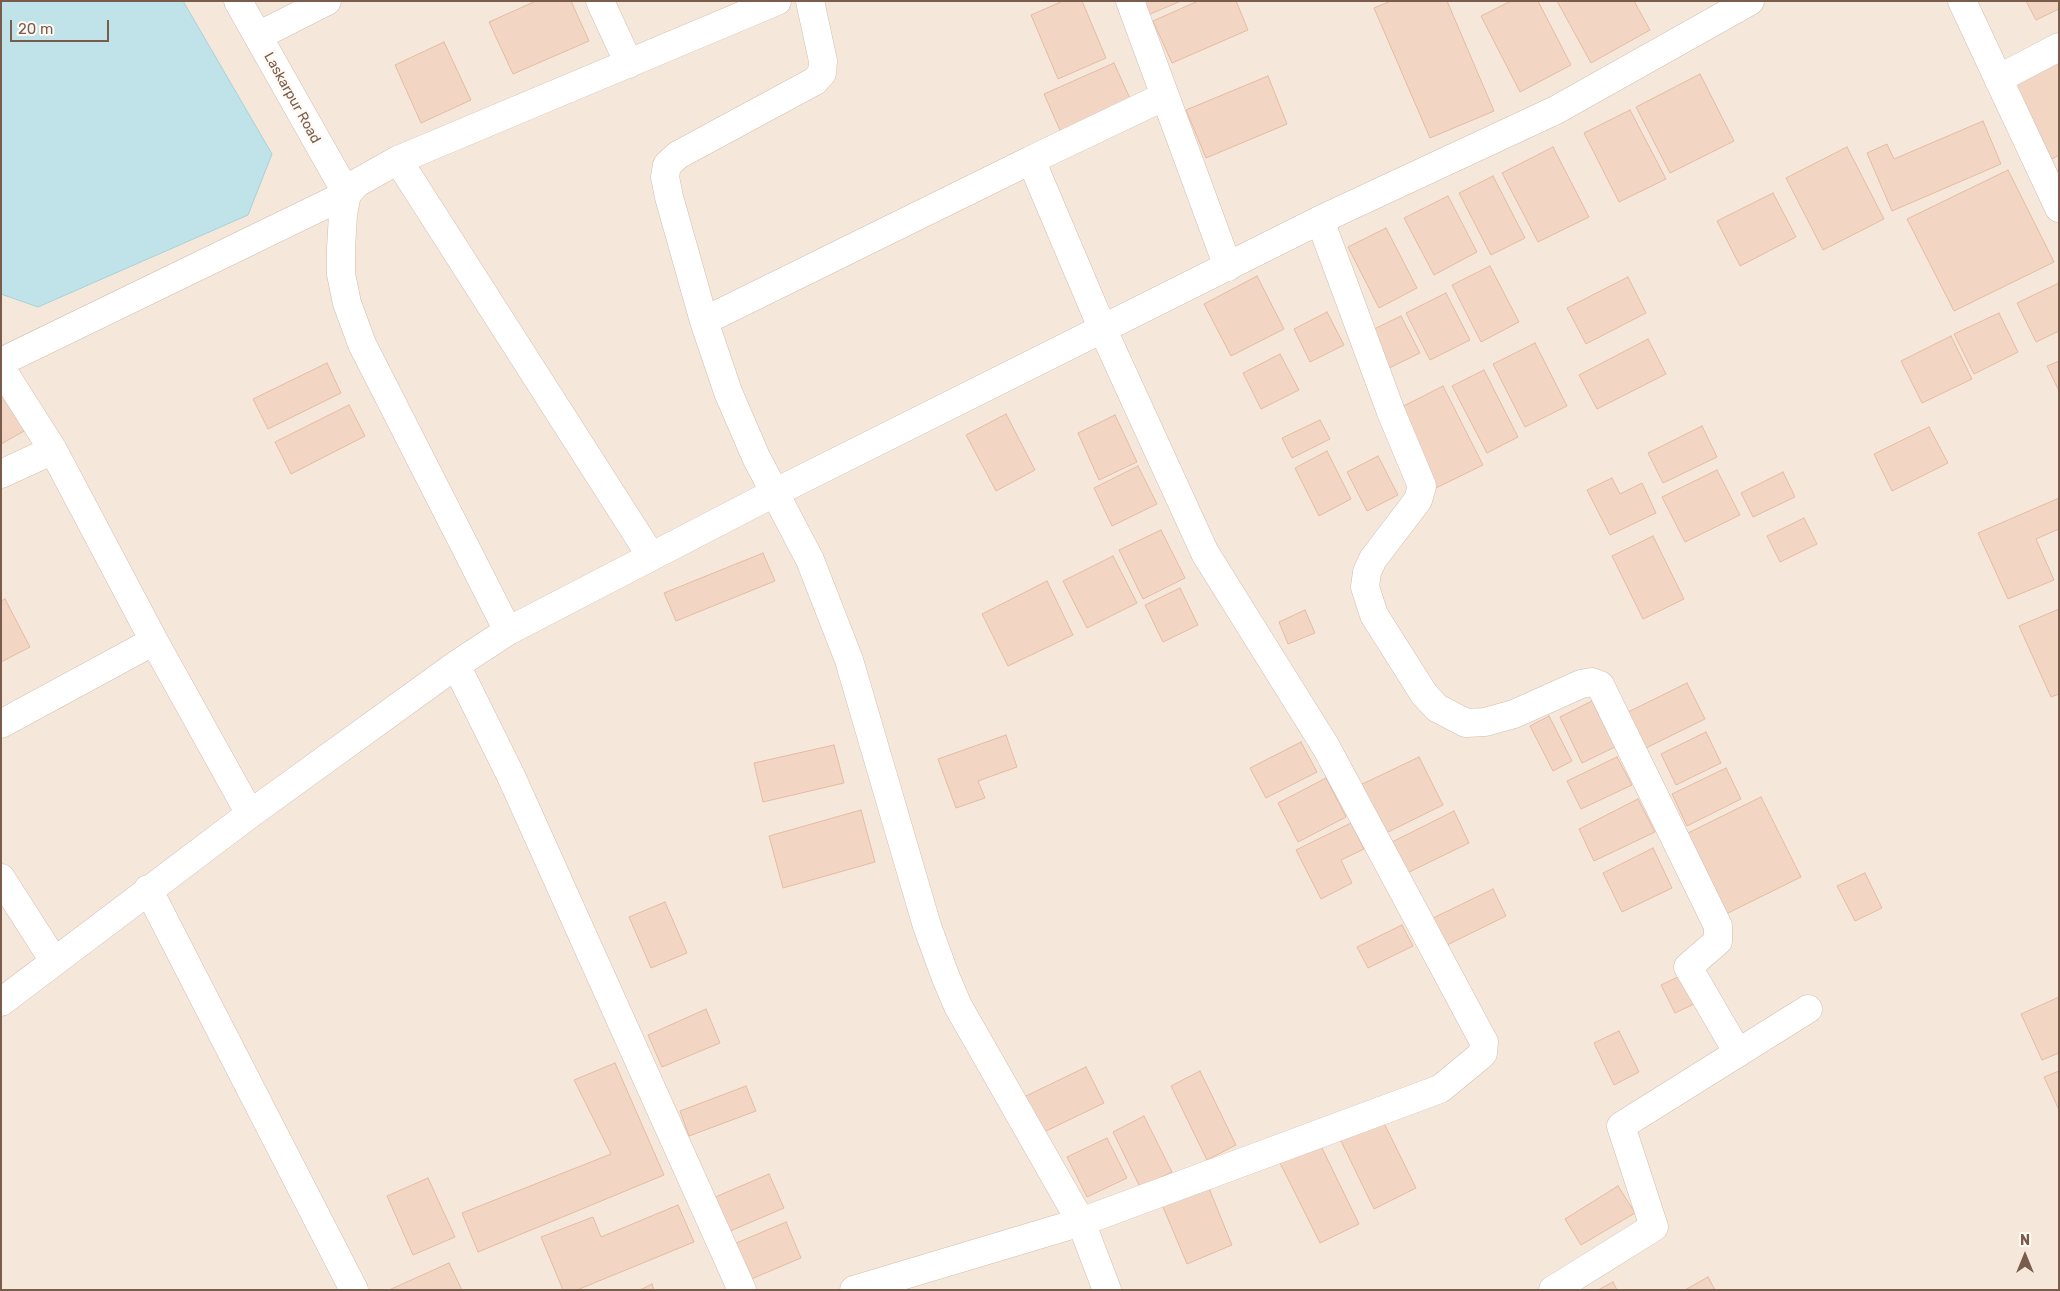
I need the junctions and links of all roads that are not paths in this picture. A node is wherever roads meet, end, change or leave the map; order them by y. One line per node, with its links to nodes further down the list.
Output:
1 (238, 1): 9 (street, Laskarpur Road)
2 (327, 1): 9 (street)
3 (600, 1): 11 (street)
4 (777, 1): 11 (street)
5 (810, 1): 20 (street)
6 (1130, 1): 13 (street)
7 (1750, 1): 18 (street)
8 (1962, 1): 12 (street)
9 (258, 36): 16 (street, Laskarpur Road)
10 (2059, 46): 12 (street)
11 (629, 64): 14 (street)
12 (1998, 78): 17 (street)
13 (1165, 96): 15 (street); 19 (street)
14 (398, 160): 16 (street); 27 (street)
15 (1031, 160): 20 (street); 21 (street)
16 (347, 194): 22 (street); 28 (street)
17 (2059, 208)
18 (1320, 220): 19 (street); 38 (street)
19 (1228, 267): 21 (street)
20 (704, 321): 26 (street)
21 (1103, 330): 26 (street); 39 (street)
22 (1, 362)
23 (1, 368): 24 (street)
24 (53, 450): 25 (street); 29 (street)
25 (1, 474)
26 (774, 493): 27 (street); 39 (street)
27 (651, 556): 28 (street)
28 (508, 631): 30 (street)
29 (154, 641): 31 (street); 32 (street)
30 (456, 665): 32 (street); 41 (street)
31 (1, 724)
32 (250, 814): 34 (street)
33 (1, 878): 35 (street)
34 (148, 890): 35 (street); 40 (street)
35 (54, 961): 36 (street)
36 (1, 1002)
37 (1808, 1009): 38 (street)
38 (1738, 1053): 44 (street)
39 (1081, 1222): 42 (street); 43 (street)
40 (354, 1290)
41 (742, 1290)
42 (854, 1290)
43 (1107, 1290)
44 (1553, 1290)

